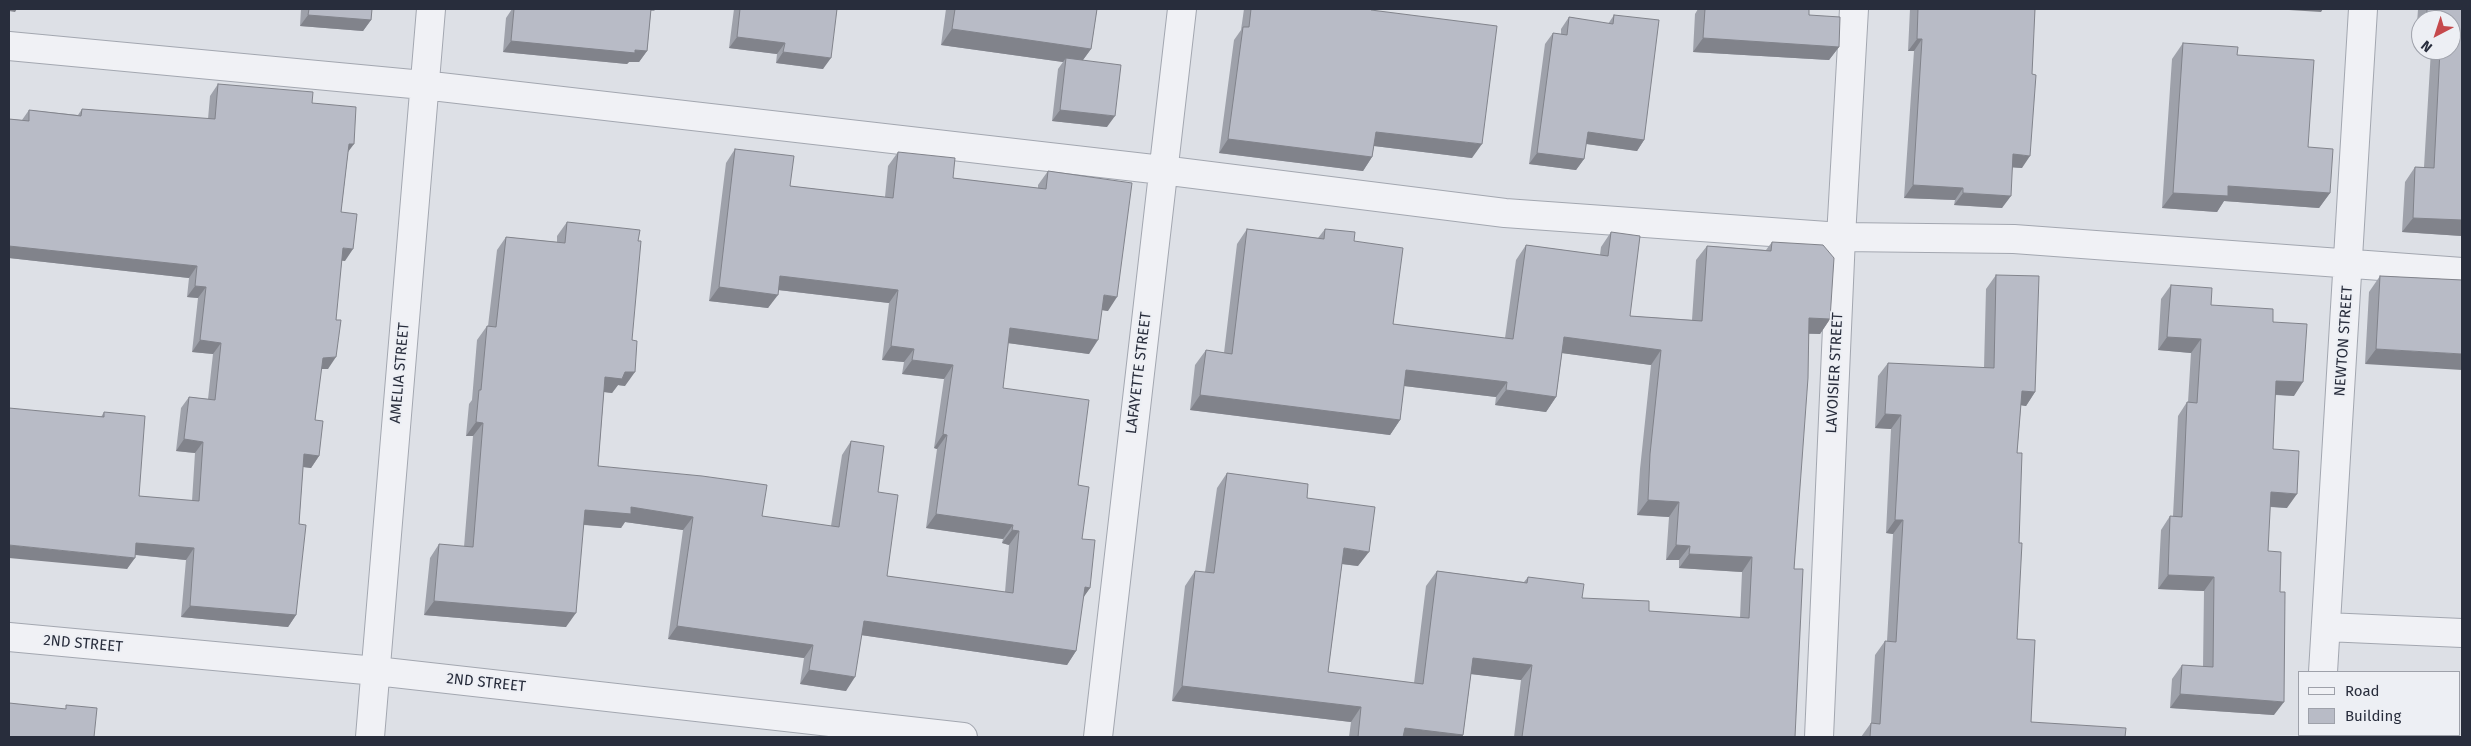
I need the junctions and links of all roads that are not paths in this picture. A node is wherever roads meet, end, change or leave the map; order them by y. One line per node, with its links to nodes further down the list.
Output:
1 (431, 9): 6 (street, AMELIA STREET)
2 (1182, 9): 7 (street, LAFAYETTE STREET)
3 (1854, 9): 8 (street, LAVOISIER STREET)
4 (2363, 9): 9 (street, NEWTON STREET)
5 (9, 46): 6 (street)
6 (423, 85): 7 (street); 14 (street, AMELIA STREET)
7 (1162, 170): 8 (street); 18 (street, LAFAYETTE STREET)
8 (1841, 237): 9 (street); 19 (street, LAVOISIER STREET)
9 (2349, 265): 10 (street); 11 (street, NEWTON STREET)
10 (2462, 272)
11 (2326, 627): 12 (street); 15 (street, NEWTON STREET)
12 (2462, 633)
13 (9, 637): 14 (street, 2ND STREET)
14 (376, 670): 16 (street, AMELIA STREET); 17 (street, 2ND STREET)
15 (2323, 671)
16 (370, 737)
17 (963, 737)
18 (1098, 737)
19 (1819, 737)

